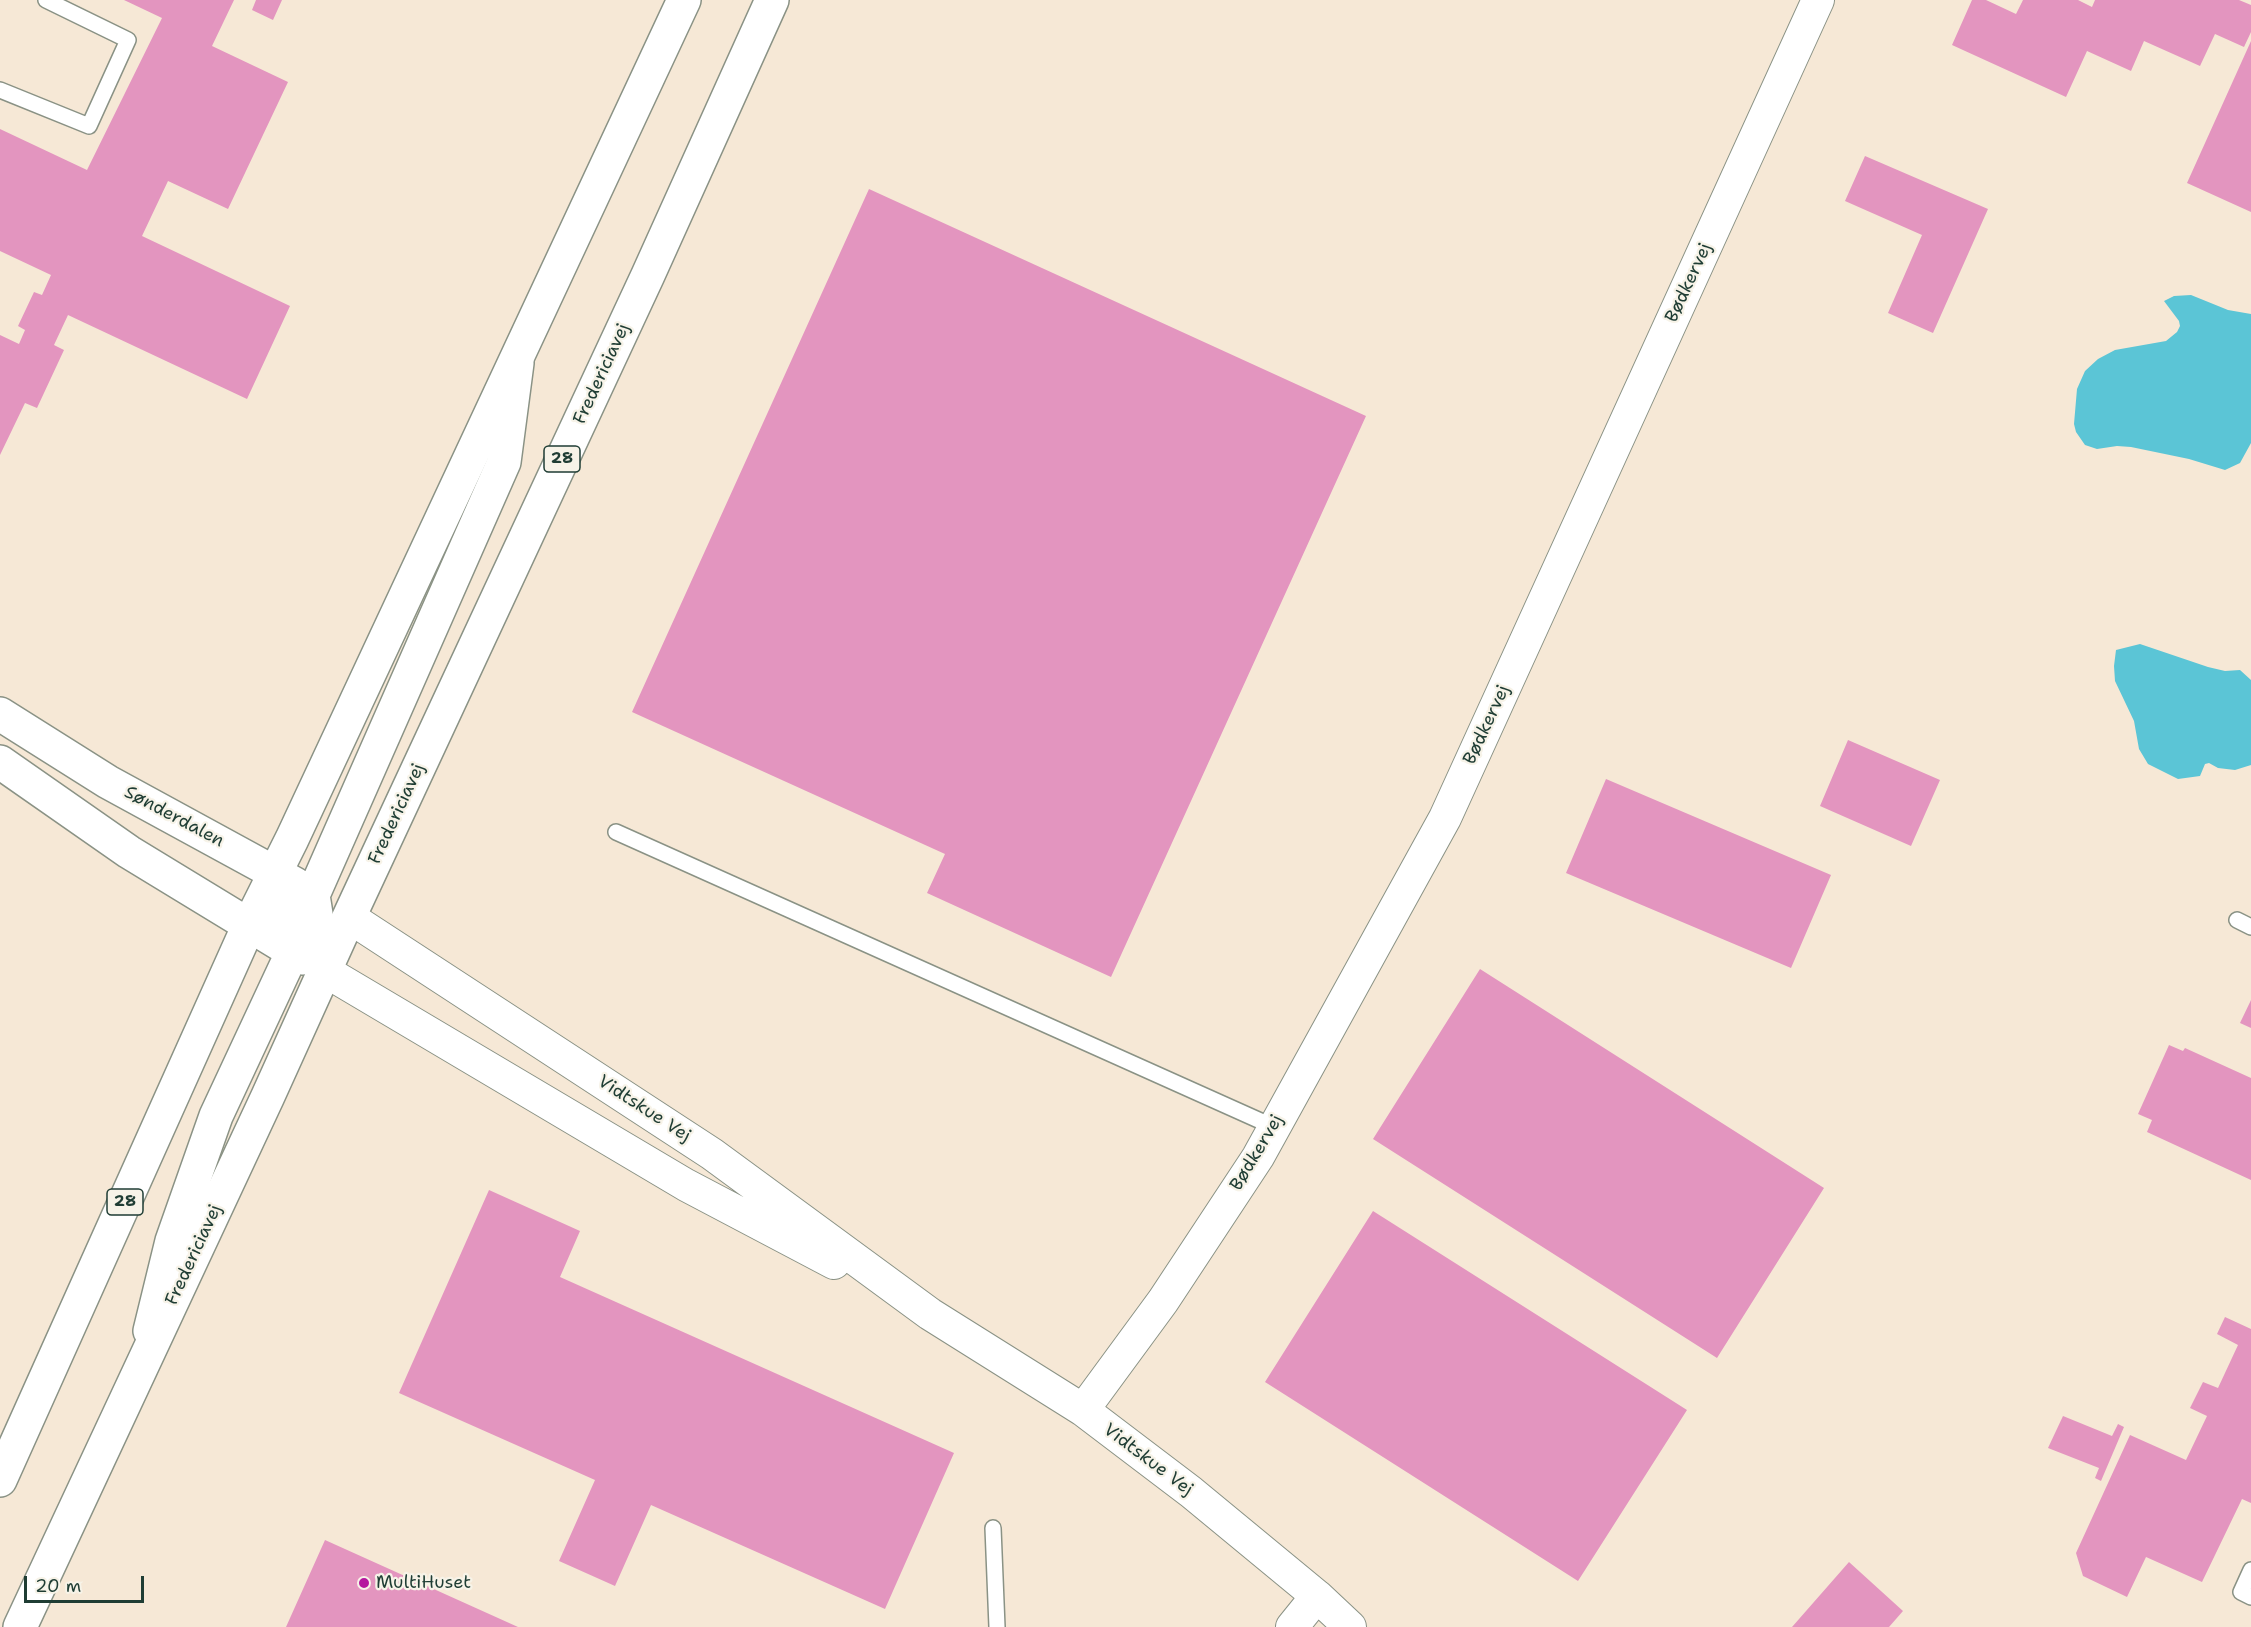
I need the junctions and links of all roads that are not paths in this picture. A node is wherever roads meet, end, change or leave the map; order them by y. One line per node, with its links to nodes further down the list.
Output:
1 (46, 0): 5 (lane)
2 (684, 0): 6 (main road, 28)
3 (772, 0): 12 (main road, Fredericiavej / 28)
4 (1818, 0): 16 (street, Bødkervej)
5 (0, 90)
6 (519, 351): 10 (main road, 28); 11 (main road)
7 (0, 714): 10 (main road, Sønderdalen)
8 (0, 762): 13 (main road)
9 (616, 832): 16 (lane)
10 (276, 872): 11 (main road, Sønderdalen); 13 (main road, 28); 14 (main road)
11 (313, 895): 12 (main road, Sønderdalen); 15 (main road)
12 (349, 917): 15 (main road, Fredericiavej / 28); 17 (street, Vidtskue Vej)
13 (249, 925): 14 (main road); 20 (main road, 28)
14 (292, 951): 15 (main road); 18 (main road)
15 (325, 971): 17 (street, Vidtskue Vej); 18 (main road, Fredericiavej / 28)
16 (1274, 1127): 19 (street, Bødkervej)
17 (930, 1314): 19 (street, Vidtskue Vej)
18 (142, 1366): 25 (main road, Fredericiavej / 28)
19 (1083, 1410): 23 (street, Vidtskue Vej)
20 (0, 1480)
21 (993, 1528): 26 (lane)
22 (2251, 1570): 24 (lane)
23 (1317, 1596): 27 (street); 28 (street, Vidtskue Vej)
24 (2251, 1597)
25 (20, 1627)
26 (997, 1627)
27 (1292, 1627)
28 (1350, 1627)

